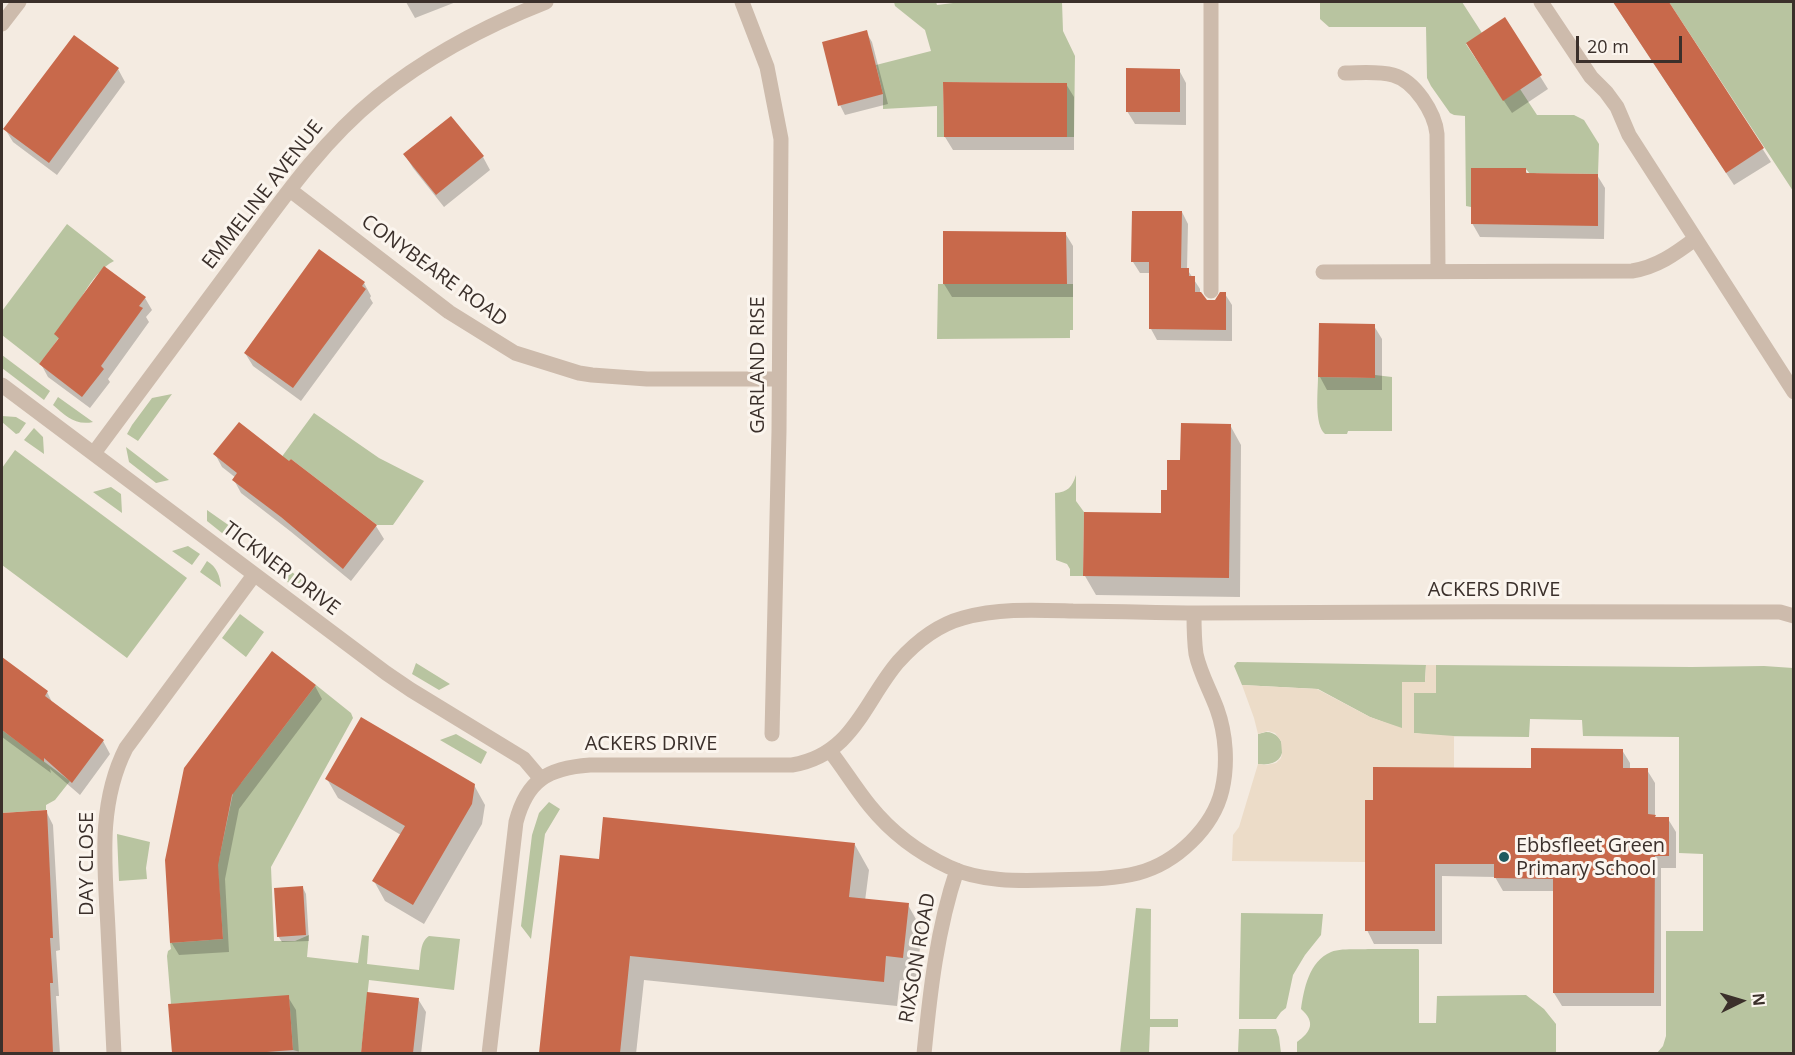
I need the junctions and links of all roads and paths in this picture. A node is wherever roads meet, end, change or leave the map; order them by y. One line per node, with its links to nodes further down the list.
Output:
1 (19, 2): 6 (street)
2 (546, 2): 8 (street, EMMELINE AVENUE)
3 (742, 2): 13 (street, GARLAND RISE)
4 (1211, 2): 12 (street)
5 (1541, 2): 9 (street)
6 (2, 24)
7 (1345, 73): 10 (street)
8 (290, 190): 13 (street, CONYBEARE ROAD); 16 (street, EMMELINE AVENUE)
9 (1695, 239): 10 (street); 15 (street)
10 (1438, 271): 11 (street)
11 (1323, 272)
12 (1211, 291)
13 (779, 379): 20 (street, GARLAND RISE)
14 (2, 385): 16 (street, TICKNER DRIVE)
15 (1794, 392)
16 (94, 453): 17 (street, TICKNER DRIVE)
17 (254, 575): 22 (street, TICKNER DRIVE); 24 (street, DAY CLOSE)
18 (1194, 613): 19 (street, ACKERS DRIVE); 21 (street, ACKERS DRIVE); 23 (street)
19 (1794, 616)
20 (772, 734)
21 (830, 751): 22 (street, ACKERS DRIVE); 23 (street)
22 (540, 779): 25 (street)
23 (957, 870): 26 (street, RIXSON ROAD)
24 (114, 1053)
25 (489, 1053)
26 (924, 1053)

